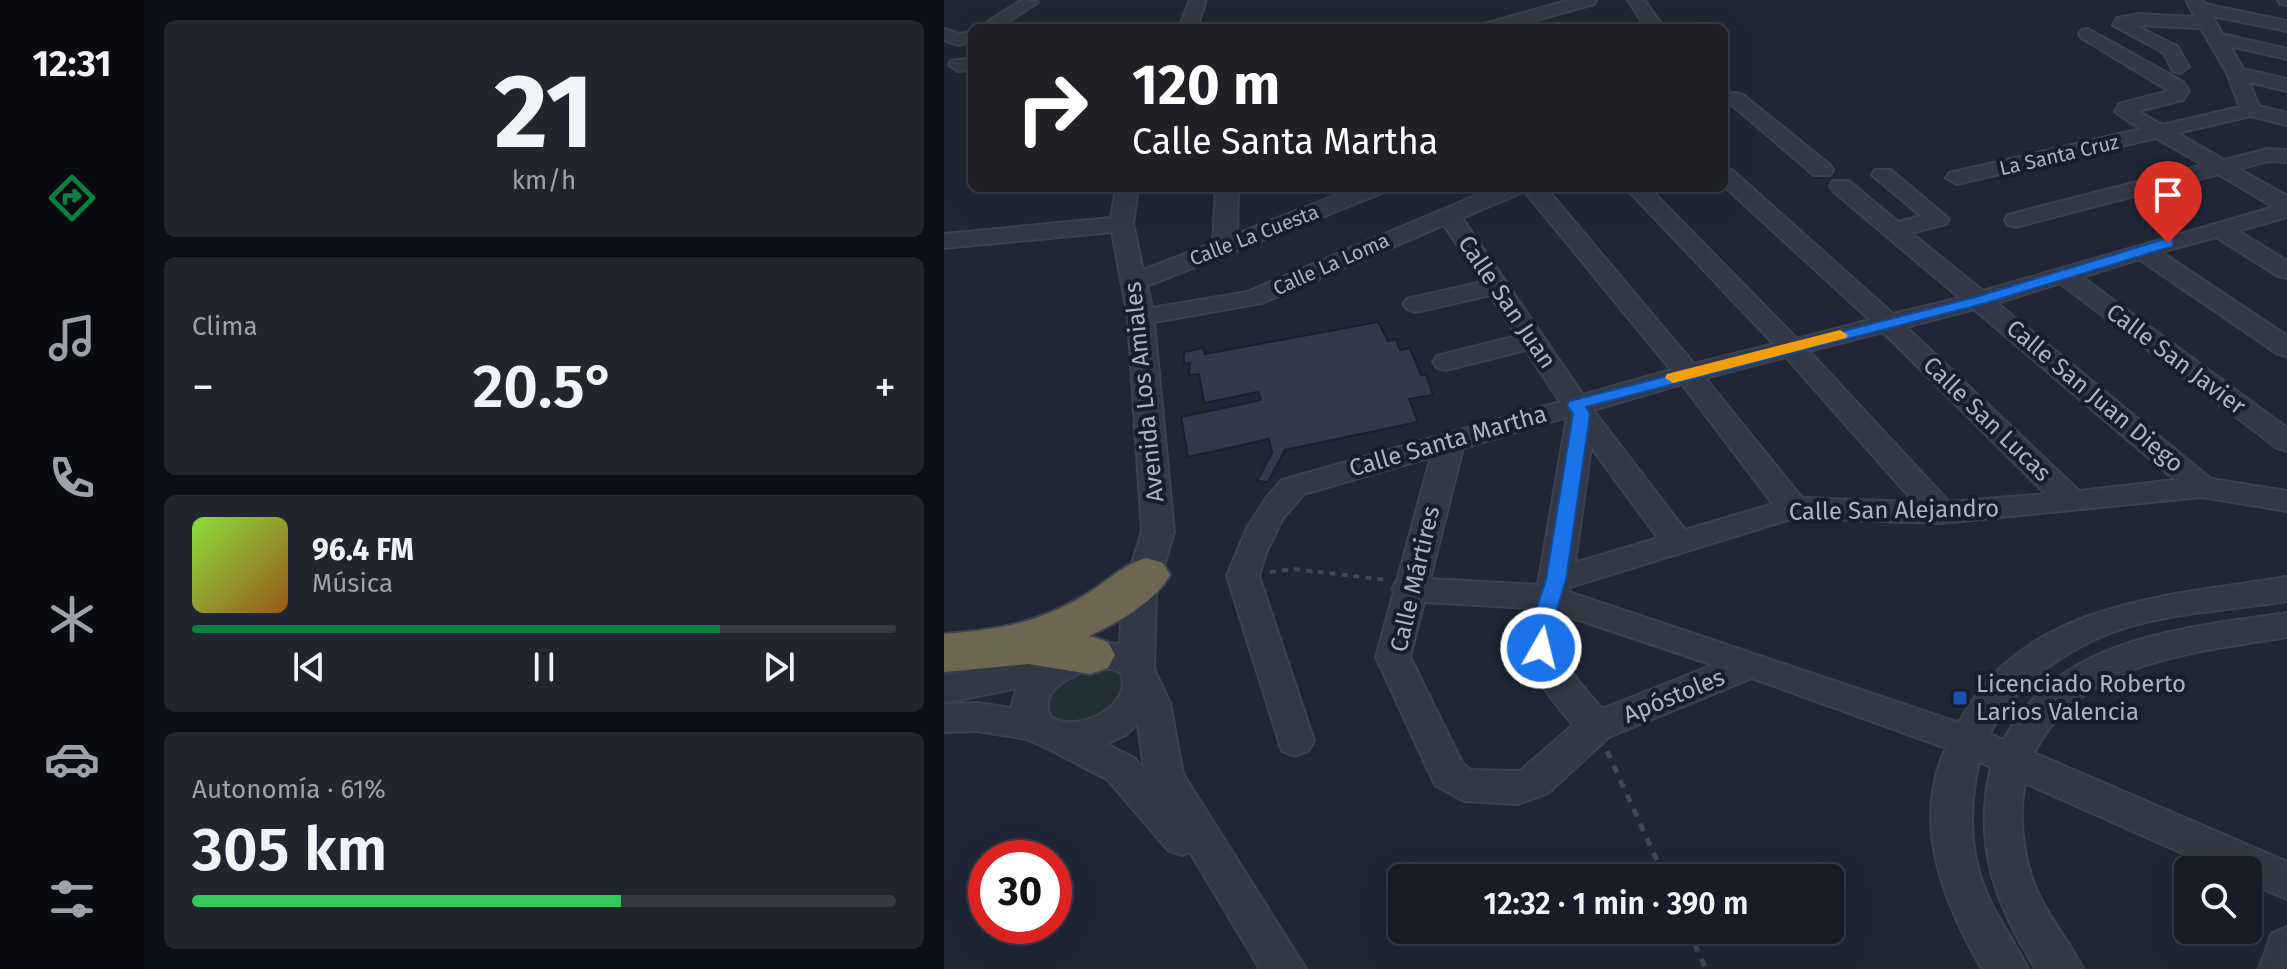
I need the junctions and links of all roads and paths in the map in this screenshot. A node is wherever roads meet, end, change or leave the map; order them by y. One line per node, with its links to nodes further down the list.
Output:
1 (1198, 0): 7 (street)
2 (1588, 0): 8 (street)
3 (1636, 0): 9 (street)
4 (1030, 2): 6 (street)
5 (2204, 17): 10 (street); 14 (street); 15 (street); 16 (street)
6 (994, 24)
7 (1189, 24)
8 (1512, 24)
9 (1652, 24)
10 (2287, 26)
11 (944, 34): 13 (street)
12 (2088, 34): 21 (street)
13 (968, 38)
14 (2287, 54)
15 (2180, 67)
16 (2236, 73): 17 (street); 19 (street)
17 (2287, 85)
18 (1728, 99): 24 (street)
19 (2251, 110): 20 (street); 21 (street, La Santa Cruz)
20 (2287, 119)
21 (2161, 132): 23 (street); 26 (street, La Santa Cruz)
22 (2287, 156): 23 (street)
23 (2223, 167): 35 (street); 37 (street)
24 (1822, 170)
25 (1883, 175): 40 (street)
26 (1957, 178)
27 (1728, 179): 51 (street, Calle San Lucas)
28 (1841, 186): 40 (street, Calle San Juan Diego)
29 (1126, 192): 38 (street, Avenida Los Amiales)
30 (1227, 192): 42 (street)
31 (1364, 192): 42 (street, Calle La Cuesta)
32 (1504, 192): 36 (street, Calle La Loma)
33 (1537, 192): 56 (street)
34 (1641, 192): 53 (street)
35 (2287, 208): 39 (street, Calle Santa Martha)
36 (1449, 215): 47 (street, Calle San Juan); 50 (street, Calle La Loma)
37 (2016, 220)
38 (1122, 224): 41 (street); 46 (street, Avenida Los Amiales)
39 (2219, 229): 43 (street, Calle Santa Martha); 44 (street)
40 (1904, 238): 48 (street, Calle San Juan Diego)
41 (944, 241)
42 (1225, 246): 46 (street, Calle La Cuesta)
43 (2142, 250): 45 (street, Calle Santa Martha); 54 (street)
44 (2287, 271)
45 (2064, 275): 48 (street, Calle Santa Martha); 59 (street, Calle San Javier)
46 (1135, 282): 50 (street, Avenida Los Amiales)
47 (1495, 287): 49 (street); 52 (street, Calle San Juan)
48 (1981, 300): 51 (street, Calle Santa Martha); 60 (street, Calle San Juan Diego)
49 (1416, 304)
50 (1141, 317): 67 (street, Avenida Los Amiales)
51 (1888, 323): 53 (street, Calle Santa Martha); 62 (street, Calle San Lucas)
52 (1533, 340): 55 (street); 57 (street, Calle San Juan)
53 (1791, 347): 56 (street, Calle Santa Martha); 64 (street)
54 (2287, 348)
55 (1446, 362)
56 (1688, 374): 57 (street, Calle Santa Martha); 63 (street)
57 (1579, 410): 58 (street, Calle Santa Martha); 65 (street, Calle San Juan); 69 (street)
58 (1450, 441): 66 (street, Calle Santa Martha); 68 (street, Calle Mártires)
59 (2287, 442)
60 (2202, 487): 61 (street, Calle San Alejandro); 62 (street, Calle San Alejandro)
61 (2287, 501)
62 (2072, 502): 64 (street, Calle San Alejandro)
63 (1793, 508): 64 (street, Calle San Alejandro); 65 (street, Calle San Alejandro)
64 (1941, 513)
65 (1678, 543): 69 (street, Calle San Alejandro)
66 (1243, 576): 68 (path); 82 (street)
67 (1143, 584): 72 (highway); 74 (street, Avenida Los Amiales); 76 (street, Avenida Los Amiales)
68 (1408, 589): 69 (street); 79 (street, Calle Mártires)
69 (1553, 589): 75 (street); 79 (street)
70 (2287, 589): 81 (street)
71 (2287, 625): 83 (street)
72 (1012, 646): 73 (highway); 74 (highway)
73 (944, 653)
74 (1082, 659): 76 (street); 77 (street); 80 (street)
75 (1751, 664): 79 (street, Apóstoles); 81 (street)
76 (1140, 674): 80 (street); 89 (street)
77 (944, 689)
78 (944, 718): 80 (street)
79 (1596, 727): 84 (path)
80 (1048, 732): 88 (street)
81 (1966, 740): 83 (street); 91 (street)
82 (1295, 741)
83 (2012, 759): 85 (street); 92 (street)
84 (1659, 864)
85 (2287, 881)
86 (1694, 944): 90 (path)
87 (2287, 947): 93 (street)
88 (1263, 969)
89 (1284, 969)
90 (1706, 969)
91 (2006, 969)
92 (2061, 969)
93 (2281, 969)

